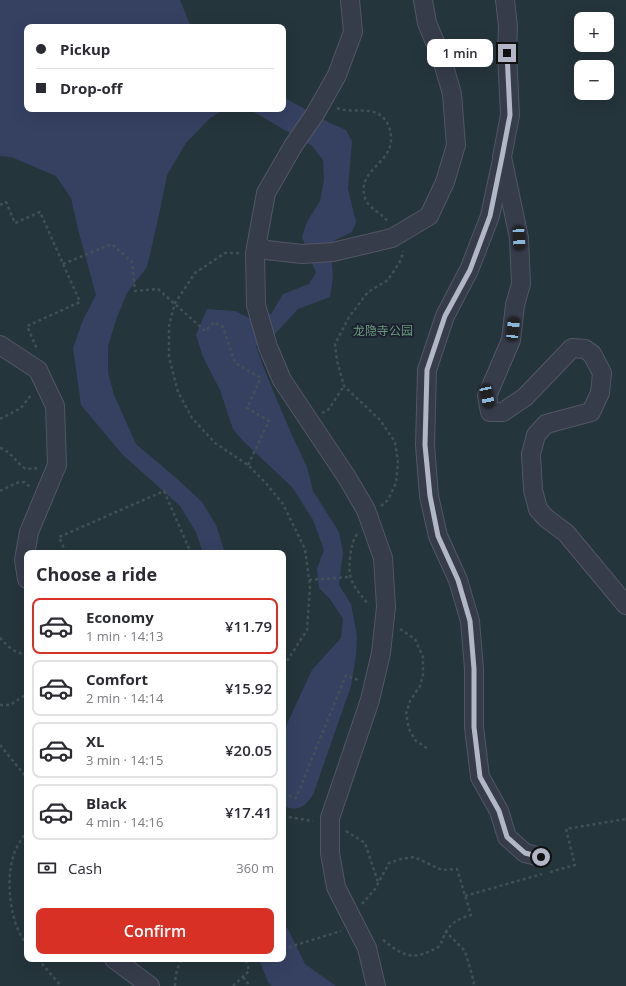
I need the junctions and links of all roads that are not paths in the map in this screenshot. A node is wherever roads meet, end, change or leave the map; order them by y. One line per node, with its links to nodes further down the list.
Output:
1 (350, 0): 5 (street)
2 (423, 0): 5 (street)
3 (505, 0): 4 (street)
4 (502, 157): 8 (street); 9 (street)
5 (257, 249): 12 (street)
6 (0, 345): 7 (street)
7 (26, 550)
8 (626, 605)
9 (541, 857)
10 (118, 962): 11 (street)
11 (150, 986)
12 (376, 986)

